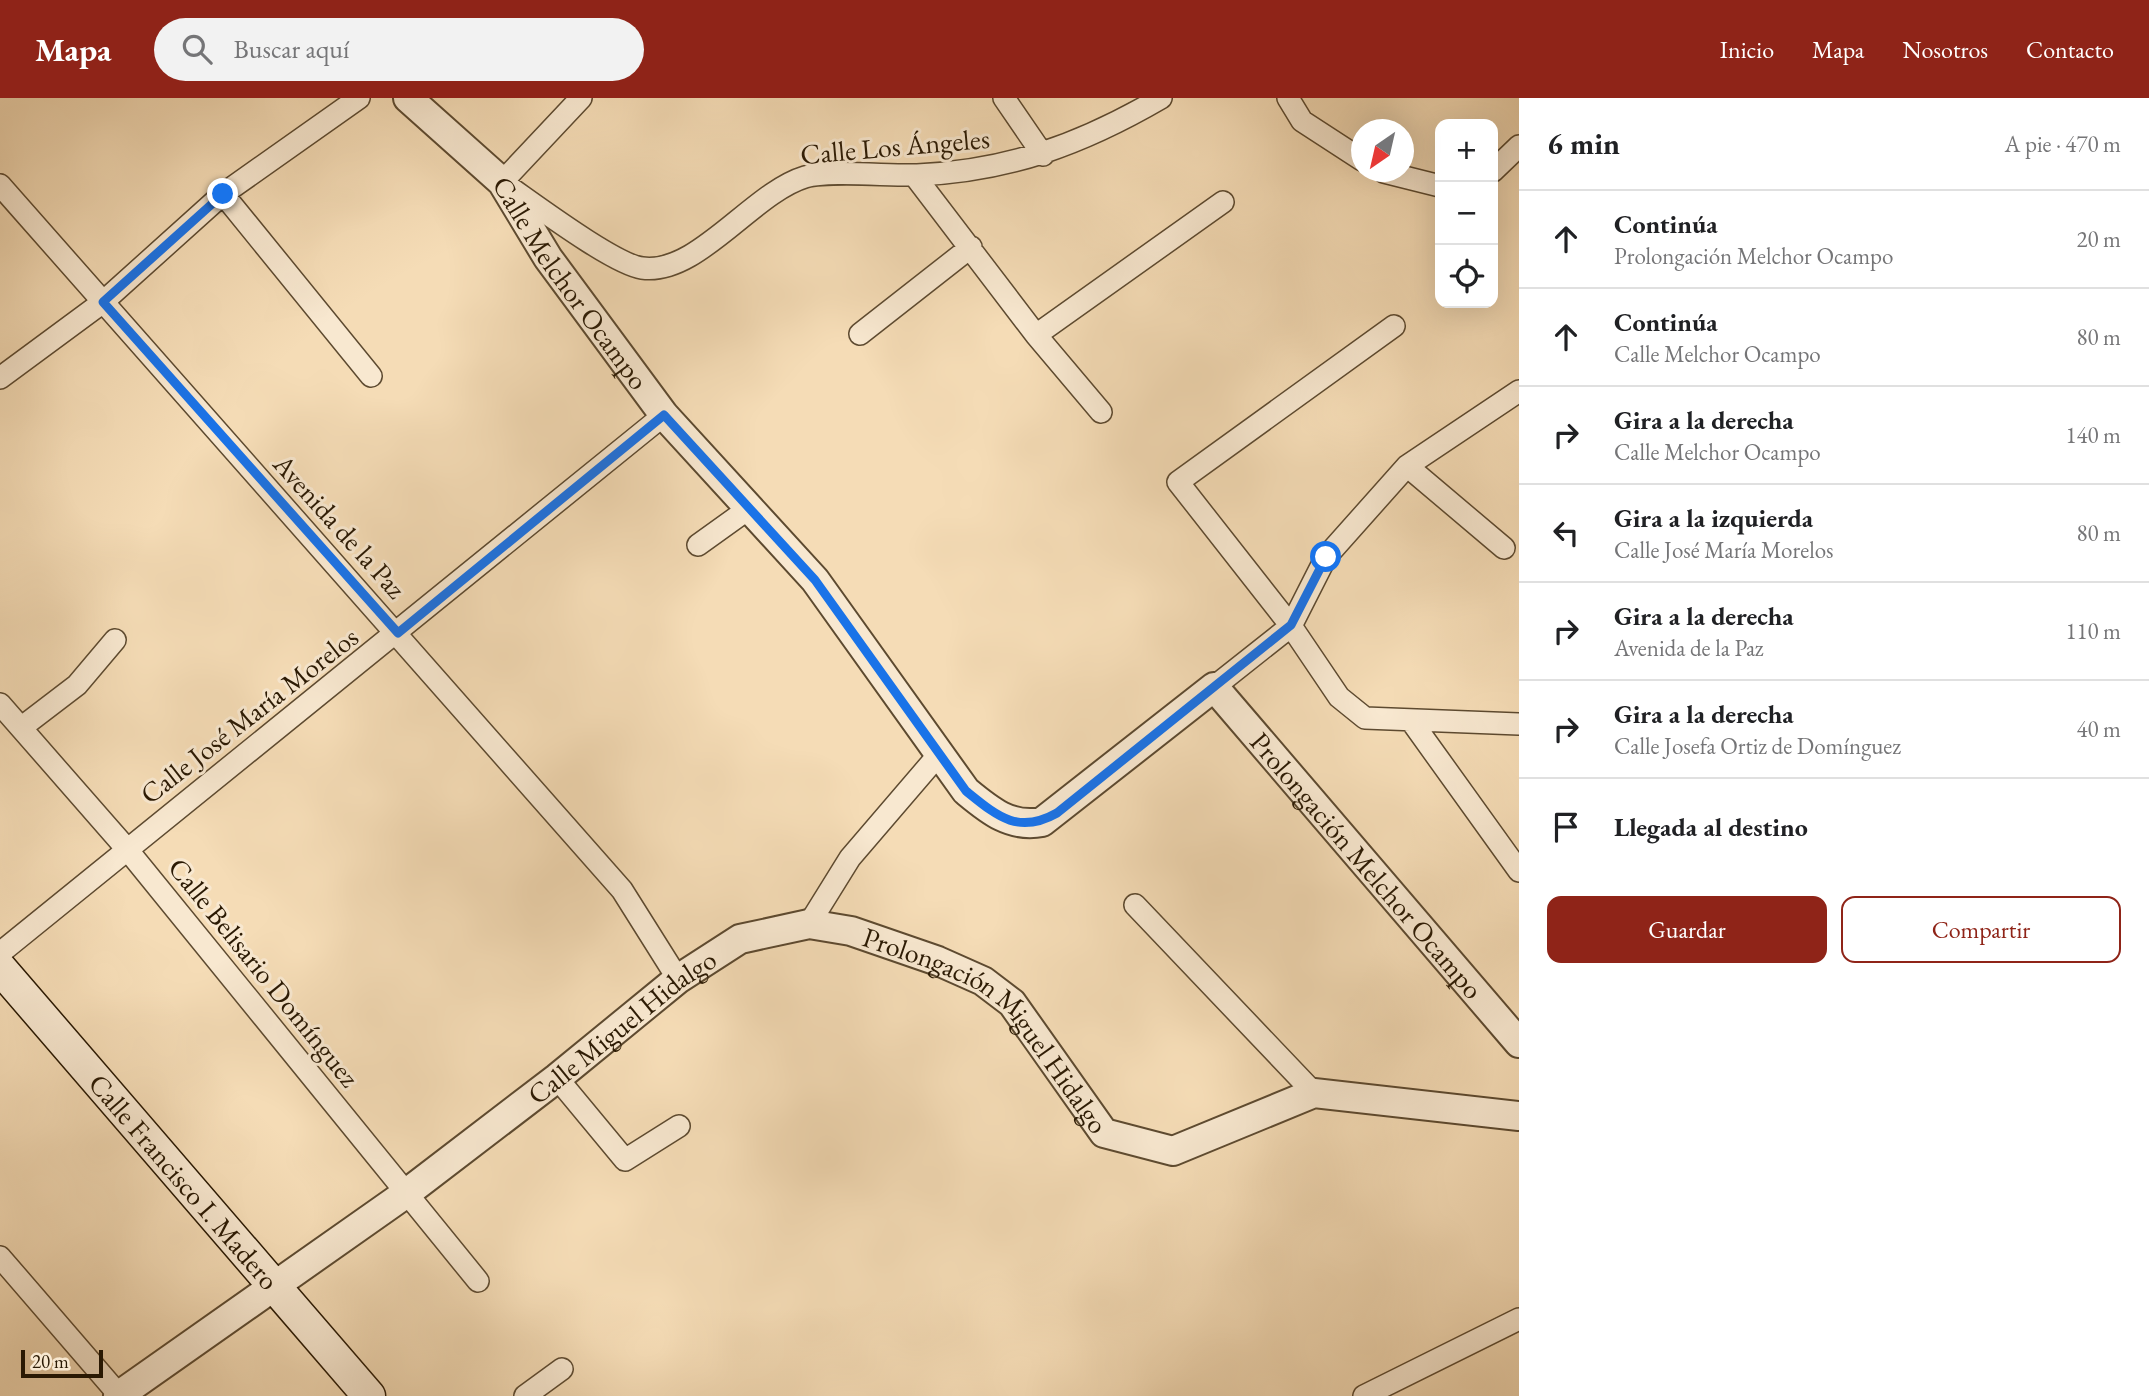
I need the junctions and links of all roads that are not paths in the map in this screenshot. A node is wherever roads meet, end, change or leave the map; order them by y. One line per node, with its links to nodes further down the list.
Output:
1 (359, 98): 16 (street)
2 (408, 98): 13 (street, Calle Melchor Ocampo)
3 (581, 98): 13 (street)
4 (1004, 98): 9 (street)
5 (1161, 98): 9 (street, Calle Los Ángeles)
6 (1288, 98): 8 (street)
7 (1519, 146): 10 (street)
8 (1351, 153)
9 (1043, 155): 11 (street, Calle Los Ángeles)
10 (1498, 167)
11 (915, 175): 13 (street, Calle Los Ángeles); 18 (street)
12 (1414, 180): 15 (street)
13 (502, 182): 27 (street, Calle Melchor Ocampo)
14 (0, 185): 19 (street, Avenida de la Paz)
15 (1435, 185)
16 (223, 194): 19 (street); 23 (street)
17 (1223, 202): 22 (street)
18 (971, 247): 21 (street); 22 (street)
19 (103, 302): 24 (street); 33 (street, Avenida de la Paz)
20 (1394, 326): 32 (street)
21 (860, 334)
22 (1036, 335): 26 (street)
23 (371, 376)
24 (0, 378)
25 (1519, 391): 28 (street)
26 (1101, 412)
27 (664, 415): 29 (street, Calle Melchor Ocampo); 33 (street, Calle José María Morelos)
28 (1407, 466): 31 (street); 32 (street)
29 (751, 507): 30 (street); 40 (street, Calle Melchor Ocampo)
30 (698, 545)
31 (1504, 548)
32 (1291, 625): 35 (street, Calle Melchor Ocampo); 37 (street)
33 (398, 633): 41 (street, Calle José María Morelos); 47 (street, Avenida de la Paz)
34 (115, 639): 39 (street)
35 (1214, 687): 40 (street, Calle Melchor Ocampo); 48 (street, Prolongación Melchor Ocampo)
36 (0, 704): 39 (street, Calle Belisario Domínguez)
37 (1412, 722): 38 (street); 42 (street)
38 (1519, 724)
39 (22, 727): 41 (street, Calle Belisario Domínguez)
40 (940, 753): 44 (street)
41 (126, 848): 45 (street, Calle José María Morelos); 53 (street, Calle Belisario Domínguez)
42 (1519, 871)
43 (1135, 905): 50 (street)
44 (809, 924): 47 (street, Calle Miguel Hidalgo); 50 (street, Prolongación Miguel Hidalgo)
45 (0, 953)
46 (0, 968): 56 (main road, Calle Francisco I. Madero)
47 (678, 979): 49 (street, Calle Miguel Hidalgo)
48 (1519, 1043)
49 (557, 1078): 52 (street); 53 (street, Calle Miguel Hidalgo)
50 (1314, 1093): 51 (street, Prolongación Miguel Hidalgo)
51 (1519, 1116)
52 (679, 1126)
53 (408, 1192): 55 (street, Calle Belisario Domínguez); 56 (street, Calle Miguel Hidalgo)
54 (0, 1258): 59 (street)
55 (478, 1281)
56 (272, 1286): 59 (street, Calle Miguel Hidalgo); 60 (main road, Calle Francisco I. Madero)
57 (1519, 1319): 62 (street)
58 (562, 1369): 61 (street)
59 (119, 1396)
60 (369, 1396)
61 (525, 1396)
62 (1364, 1396)

